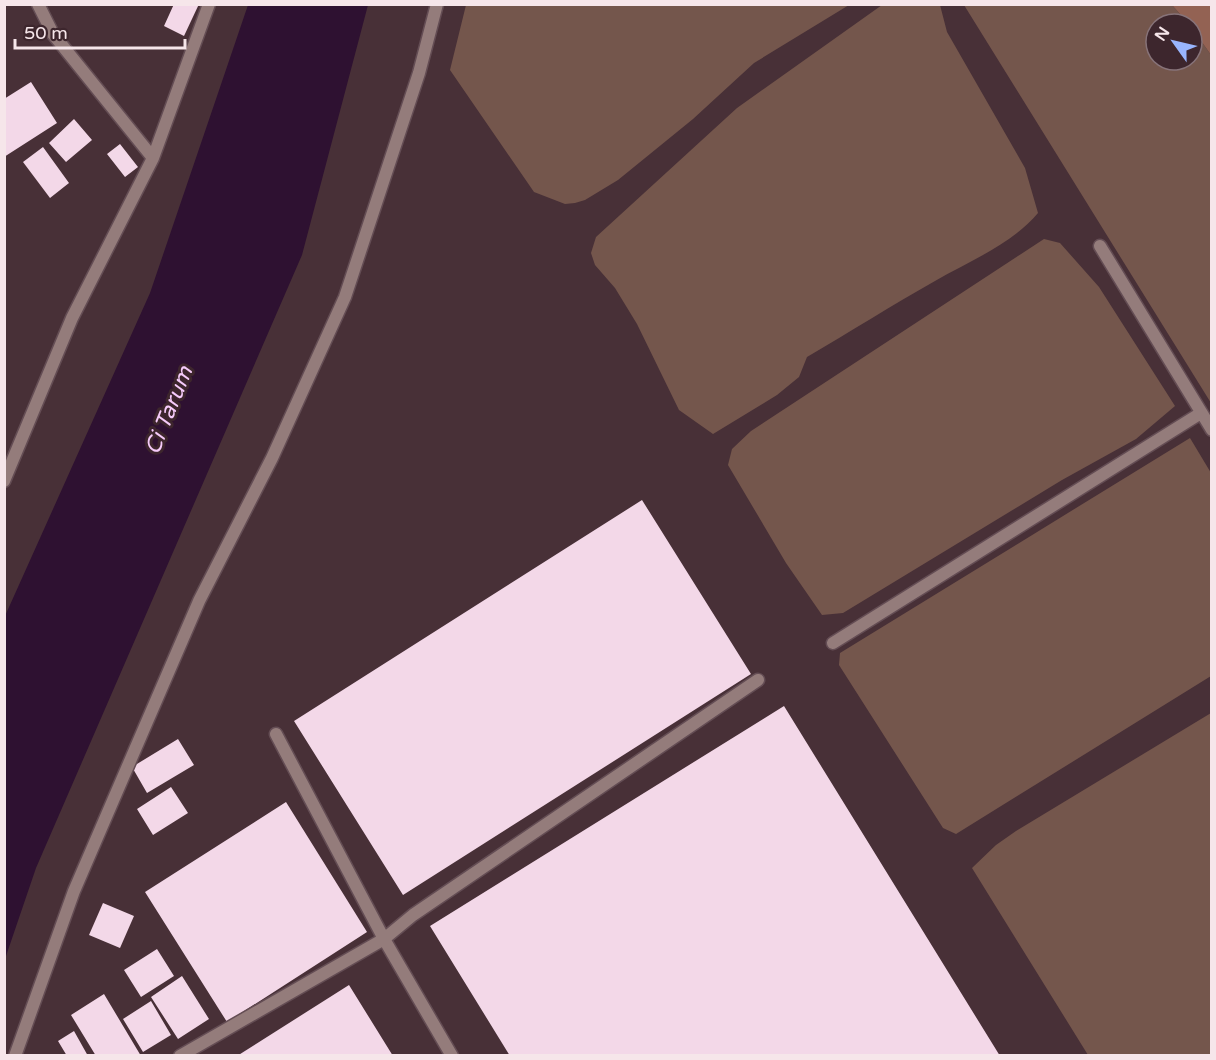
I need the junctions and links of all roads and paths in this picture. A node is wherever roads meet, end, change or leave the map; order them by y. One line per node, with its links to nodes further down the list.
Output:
1 (38, 4): 4 (street)
2 (209, 4): 4 (street)
3 (437, 4): 13 (street)
4 (153, 158): 8 (street)
5 (1100, 246): 6 (street)
6 (1201, 412): 7 (street); 9 (street)
7 (1212, 430)
8 (4, 481)
9 (833, 643)
10 (758, 680): 12 (street)
11 (276, 734): 12 (street)
12 (384, 939): 14 (street); 15 (street)
13 (15, 1056)
14 (180, 1056)
15 (452, 1056)

